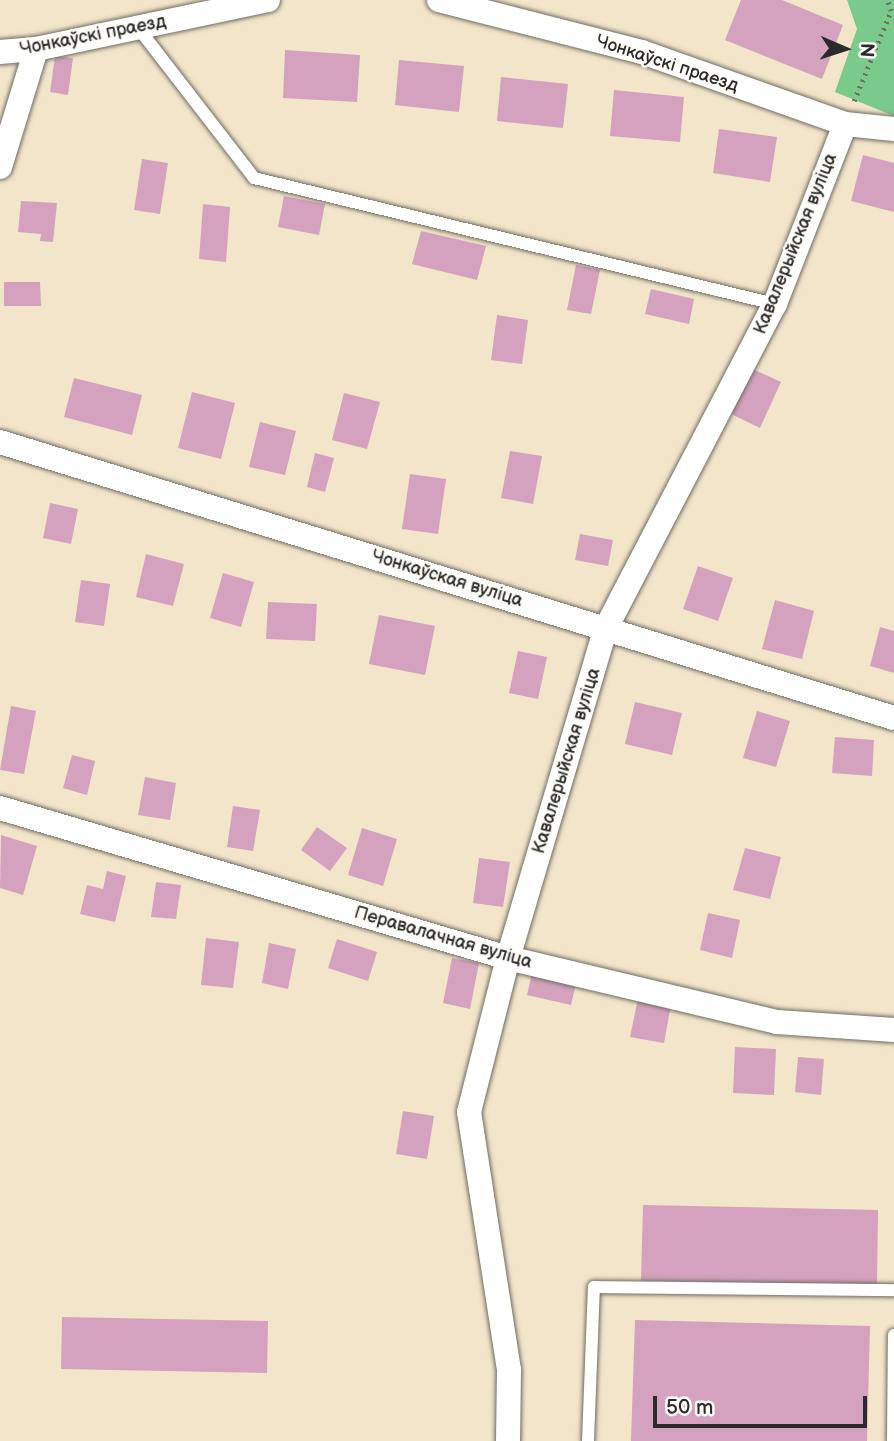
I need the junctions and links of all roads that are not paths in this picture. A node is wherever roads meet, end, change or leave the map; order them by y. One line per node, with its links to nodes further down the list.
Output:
1 (268, 0): 3 (street, Чонкаўскі праезд)
2 (439, 0): 6 (street, Чонкаўскі праезд)
3 (139, 29): 4 (street, Чонкаўскі праезд); 9 (lane)
4 (36, 49): 5 (street, Чонкаўскі праезд); 8 (street)
5 (0, 52)
6 (845, 124): 7 (street, Чонкаўскі праезд); 9 (street, Кавалерыйская вуліца)
7 (894, 129)
8 (0, 167)
9 (775, 304): 11 (street, Кавалерыйская вуліца)
10 (0, 442): 11 (street, Чонкаўская вуліца)
11 (606, 628): 12 (street, Чонкаўская вуліца); 14 (street, Кавалерыйская вуліца)
12 (894, 718)
13 (0, 808): 14 (street, Перавалачная вуліца)
14 (508, 958): 15 (street, Перавалачная вуліца); 18 (street, Кавалерыйская вуліца)
15 (894, 1030)
16 (894, 1290): 19 (lane)
17 (894, 1335): 20 (lane)
18 (508, 1441)
19 (587, 1441)
20 (893, 1441)

